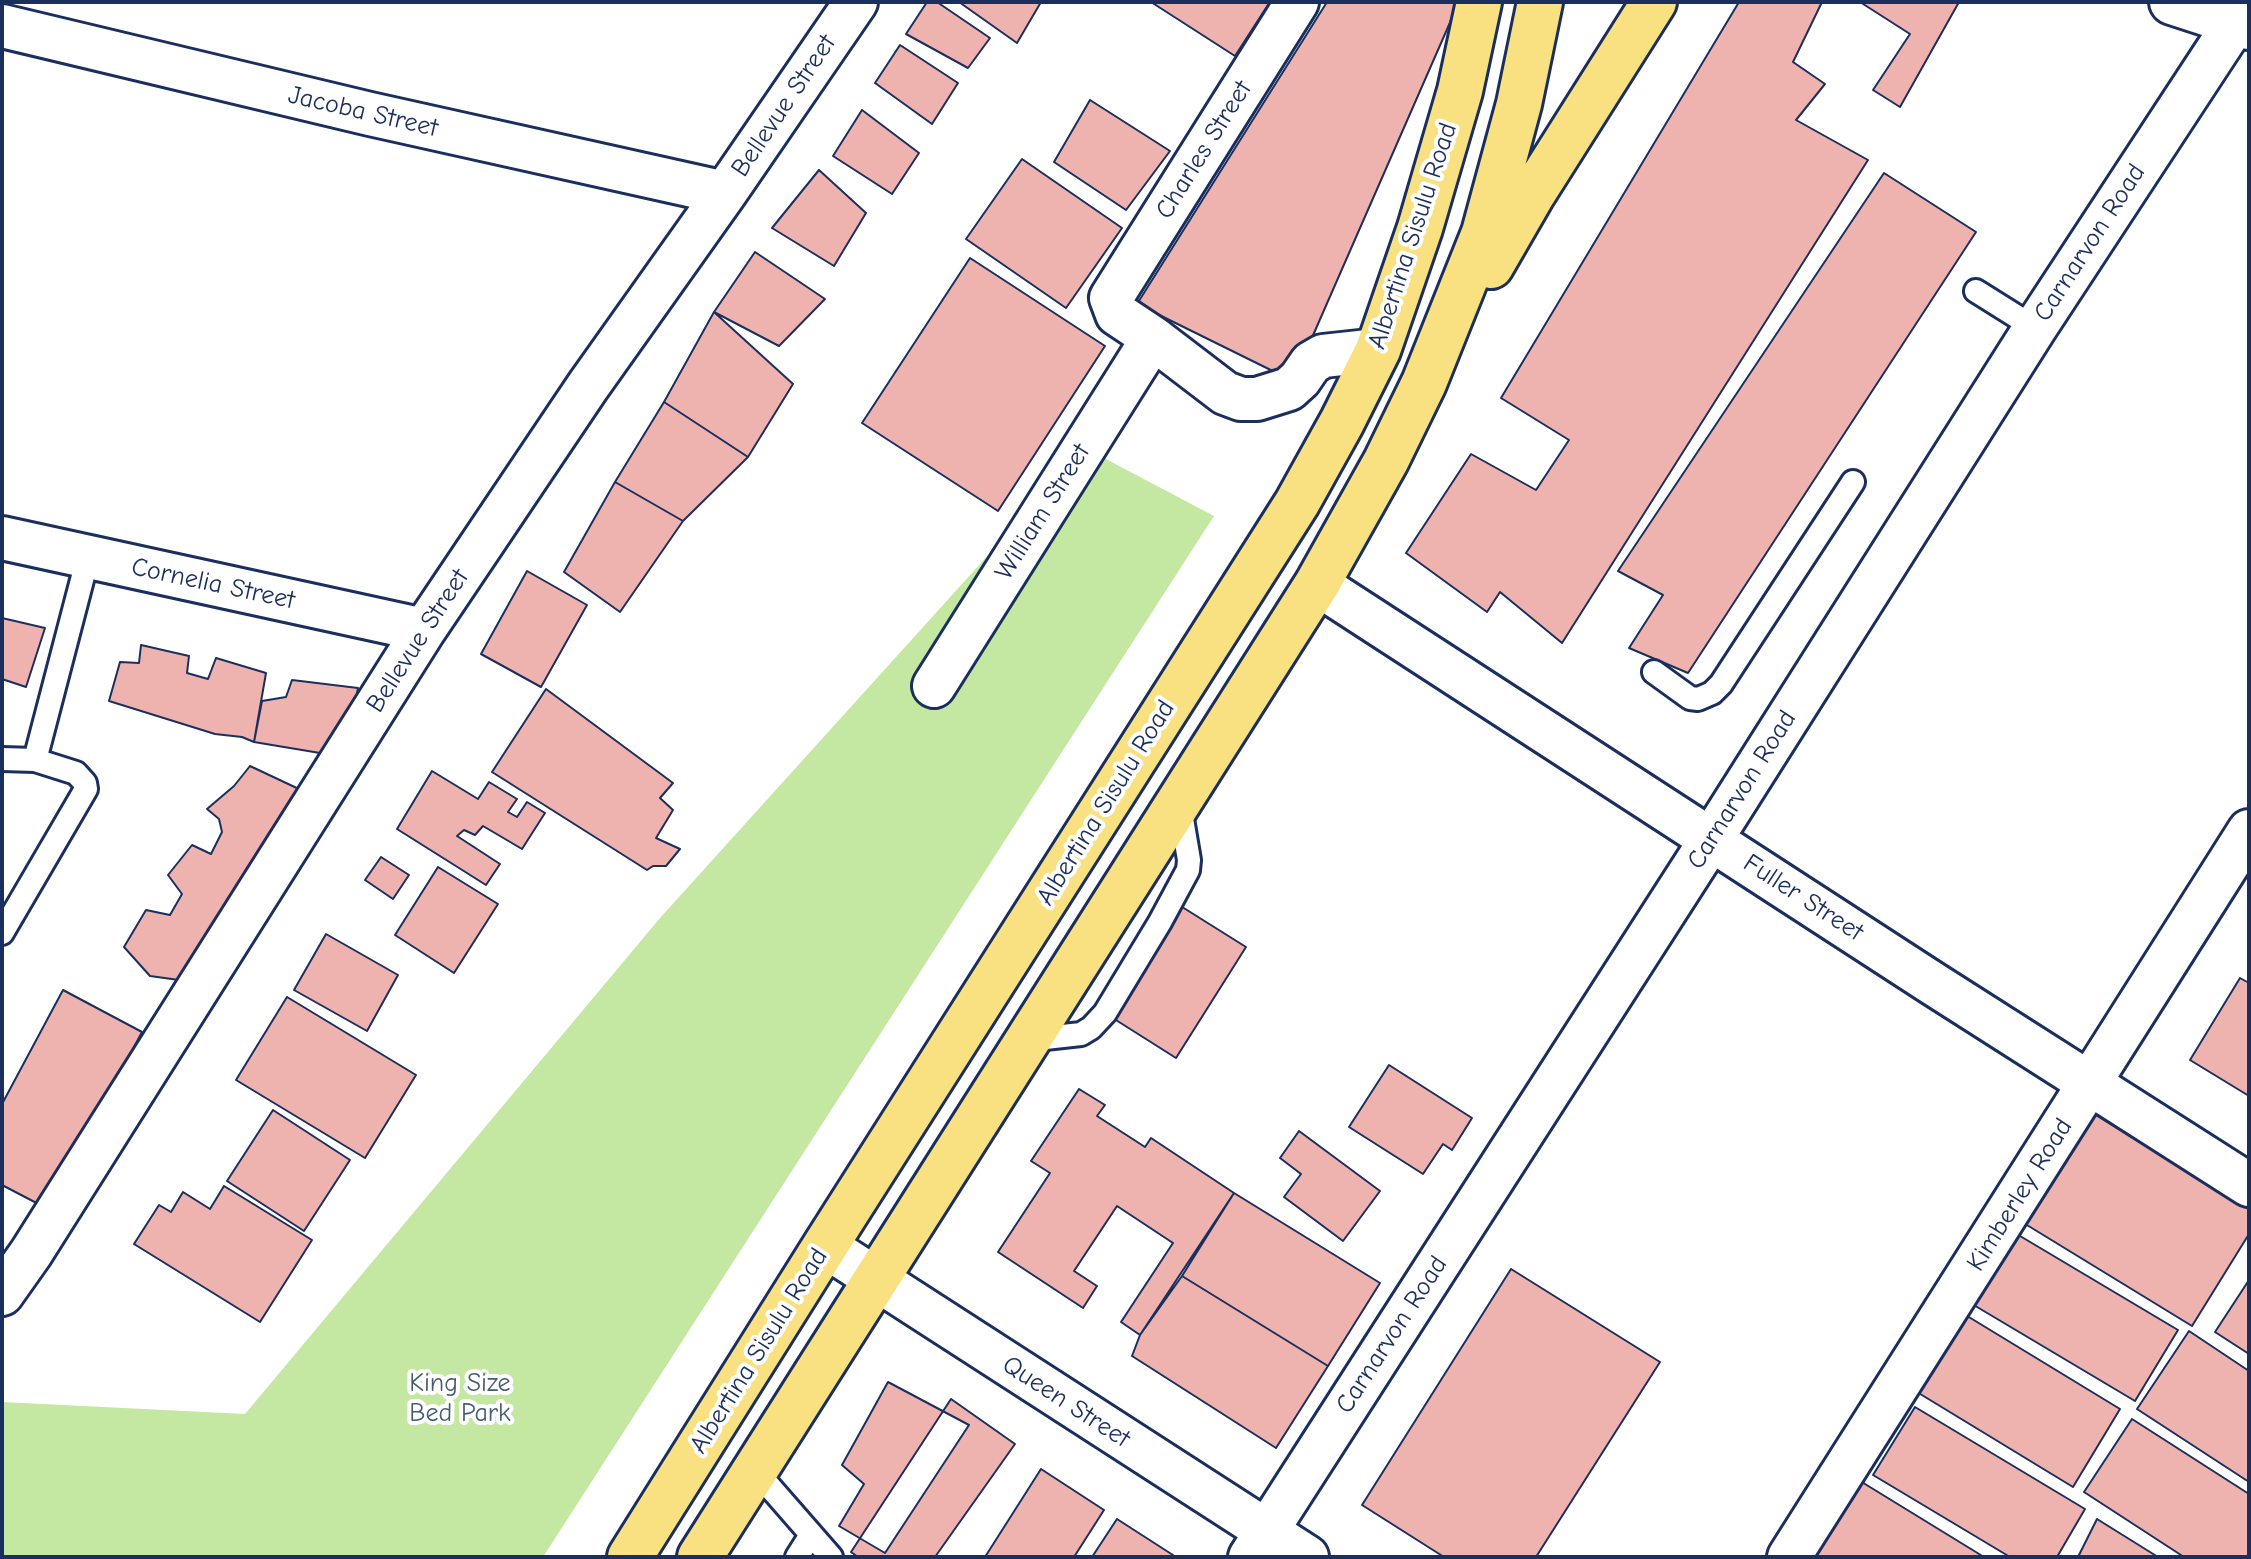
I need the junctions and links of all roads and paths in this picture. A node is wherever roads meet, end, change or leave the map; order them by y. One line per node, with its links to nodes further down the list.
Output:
1 (856, 2): 9 (street, Bellevue Street)
2 (1297, 2): 12 (street, Charles Street)
3 (1479, 2): 13 (main road, Albertina Sisulu Road)
4 (1540, 2): 14 (main road)
5 (1654, 2): 14 (main road)
6 (2172, 2): 7 (main road)
7 (2242, 25): 11 (street, Carnarvon Road)
8 (2, 26): 9 (street, Jacoba Street)
9 (725, 193): 19 (street, Bellevue Street)
10 (1976, 291): 11 (lane)
11 (2035, 328): 25 (street, Carnarvon Road)
12 (1153, 338): 13 (street); 21 (street, William Street)
13 (1378, 350): 29 (main road, Albertina Sisulu Road)
14 (1424, 383): 18 (main road)
15 (1853, 482): 20 (lane)
16 (2, 538): 17 (street, Cornelia Street)
17 (88, 557): 19 (street, Cornelia Street); 23 (lane)
18 (1317, 584): 25 (street, Fuller Street); 31 (main road)
19 (424, 630): 30 (street, Bellevue Street)
20 (1654, 672)
21 (934, 686)
22 (2, 759): 23 (lane)
23 (35, 760): 26 (lane)
24 (2249, 831): 27 (street, Kimberley Road)
25 (1712, 838): 27 (street, Fuller Street); 35 (street, Carnarvon Road)
26 (2, 933)
27 (2090, 1084): 28 (street, Fuller Street); 41 (street, Kimberley Road)
28 (2249, 1185)
29 (825, 1246): 31 (street, Queen Street); 36 (main road, Albertina Sisulu Road)
30 (16, 1250): 32 (street, Bellevue Street)
31 (876, 1279): 33 (main road); 35 (street, Queen Street)
32 (2, 1294)
33 (755, 1470): 34 (lane); 37 (main road)
34 (811, 1535): 38 (lane); 39 (lane)
35 (1258, 1544): 40 (street, Queen Street)
36 (630, 1557)
37 (700, 1557)
38 (797, 1557)
39 (831, 1557)
40 (1307, 1557)
41 (1789, 1557)

